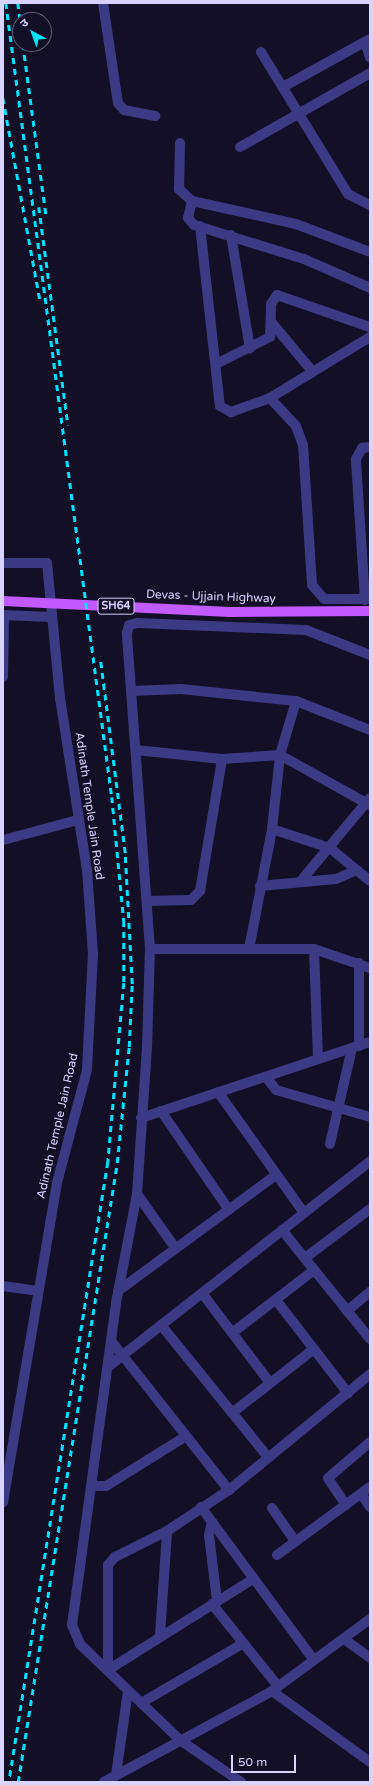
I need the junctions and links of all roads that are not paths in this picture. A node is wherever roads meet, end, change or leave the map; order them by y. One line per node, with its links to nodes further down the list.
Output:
1 (103, 3): 8 (street)
2 (368, 41): 4 (street); 6 (street)
3 (261, 52): 6 (street)
4 (370, 57)
5 (370, 73): 7 (street)
6 (283, 87): 7 (street)
7 (298, 115): 10 (street); 12 (street)
8 (155, 116)
9 (180, 143): 11 (street)
10 (240, 147)
11 (192, 201): 13 (street); 15 (street)
12 (370, 205)
13 (200, 226): 14 (street); 21 (street)
14 (231, 235): 16 (street); 20 (street)
15 (370, 252)
16 (370, 288)
17 (271, 322): 18 (street); 20 (street); 22 (street)
18 (370, 327)
19 (370, 337): 22 (street)
20 (250, 348): 21 (street)
21 (216, 364): 23 (street)
22 (313, 372): 23 (street)
23 (270, 398): 26 (street)
24 (370, 447): 26 (street)
25 (3, 563): 30 (street, Adinath Temple Jain Road)
26 (367, 599)
27 (3, 601): 28 (main road, Devas - Ujjain Highway / SH64)
28 (370, 611)
29 (4, 616): 30 (street); 32 (street)
30 (50, 617): 40 (street, Adinath Temple Jain Road)
31 (370, 655): 33 (street)
32 (3, 678)
33 (132, 691): 34 (street); 36 (street)
34 (296, 701): 35 (street); 37 (street)
35 (370, 730)
36 (136, 750): 38 (street); 48 (street)
37 (280, 755): 38 (street); 39 (street); 41 (street)
38 (222, 758): 48 (street)
39 (369, 802): 43 (street)
40 (78, 820): 42 (street); 75 (street, Adinath Temple Jain Road)
41 (272, 829): 43 (street); 47 (street)
42 (3, 840)
43 (330, 848): 44 (street); 46 (street)
44 (357, 870): 45 (street); 46 (street)
45 (370, 881)
46 (300, 882): 47 (street)
47 (260, 886): 50 (street)
48 (147, 901): 49 (street)
49 (150, 949): 50 (street); 62 (street)
50 (249, 949): 51 (street)
51 (314, 949): 52 (street); 56 (street)
52 (359, 963): 53 (street); 55 (street)
53 (370, 968)
54 (370, 1042): 55 (street)
55 (355, 1047): 56 (street); 59 (street)
56 (318, 1059): 57 (street)
57 (266, 1076): 58 (street); 59 (street)
58 (218, 1092): 60 (street); 65 (street)
59 (339, 1108): 61 (street); 63 (street)
60 (161, 1111): 62 (street); 68 (street)
61 (370, 1117)
62 (141, 1118): 66 (street)
63 (330, 1144)
64 (370, 1161): 69 (street)
65 (276, 1175): 68 (street); 69 (street)
66 (137, 1194): 71 (street); 76 (street)
67 (370, 1209): 72 (street)
68 (229, 1210): 71 (street)
69 (304, 1213): 70 (street)
70 (282, 1230): 72 (street); 78 (street)
71 (176, 1248): 76 (street)
72 (305, 1258): 73 (street)
73 (314, 1270): 79 (street); 80 (street)
74 (3, 1286): 75 (street)
75 (38, 1291): 95 (street, Adinath Temple Jain Road)
76 (118, 1291): 84 (street)
77 (370, 1292): 80 (street)
78 (202, 1293): 81 (street); 82 (street)
79 (276, 1300): 82 (street); 85 (street)
80 (347, 1311): 83 (street)
81 (161, 1325): 86 (street); 91 (street)
82 (232, 1333): 89 (street)
83 (370, 1339)
84 (112, 1342): 86 (street); 87 (street)
85 (314, 1349): 89 (street); 90 (street)
86 (122, 1356): 87 (street); 92 (street)
87 (109, 1366): 96 (street)
88 (370, 1374): 90 (street)
89 (270, 1383): 91 (street)
90 (348, 1392): 94 (street)
91 (232, 1413): 94 (street)
92 (186, 1436): 96 (street); 98 (street)
93 (370, 1442): 101 (street)
94 (268, 1457): 98 (street)
95 (7, 1461): 100 (street, Adinath Temple Jain Road)
96 (93, 1486): 117 (street)
97 (370, 1488): 99 (street)
98 (229, 1490): 102 (street)
99 (361, 1494): 101 (street); 103 (street)
100 (3, 1502)
101 (346, 1505): 107 (street)
102 (201, 1507): 105 (street); 106 (street)
103 (370, 1507)
104 (272, 1508): 107 (street)
105 (212, 1522): 109 (street); 110 (street)
106 (167, 1531): 112 (street); 117 (street)
107 (296, 1541): 108 (street)
108 (277, 1555)
109 (253, 1579): 110 (street); 116 (street)
110 (214, 1603): 112 (street); 114 (street)
111 (370, 1619): 113 (street)
112 (160, 1635): 117 (street)
113 (344, 1639): 115 (street); 116 (street)
114 (242, 1644): 118 (street); 120 (street)
115 (370, 1658)
116 (313, 1659): 118 (street)
117 (108, 1670): 119 (street)
118 (275, 1689): 121 (street); 122 (street)
119 (128, 1691): 120 (street); 123 (street)
120 (141, 1703): 121 (street)
121 (180, 1740): 123 (street); 125 (street)
122 (370, 1762)
123 (116, 1775): 124 (street)
124 (104, 1782)
125 (241, 1782)

